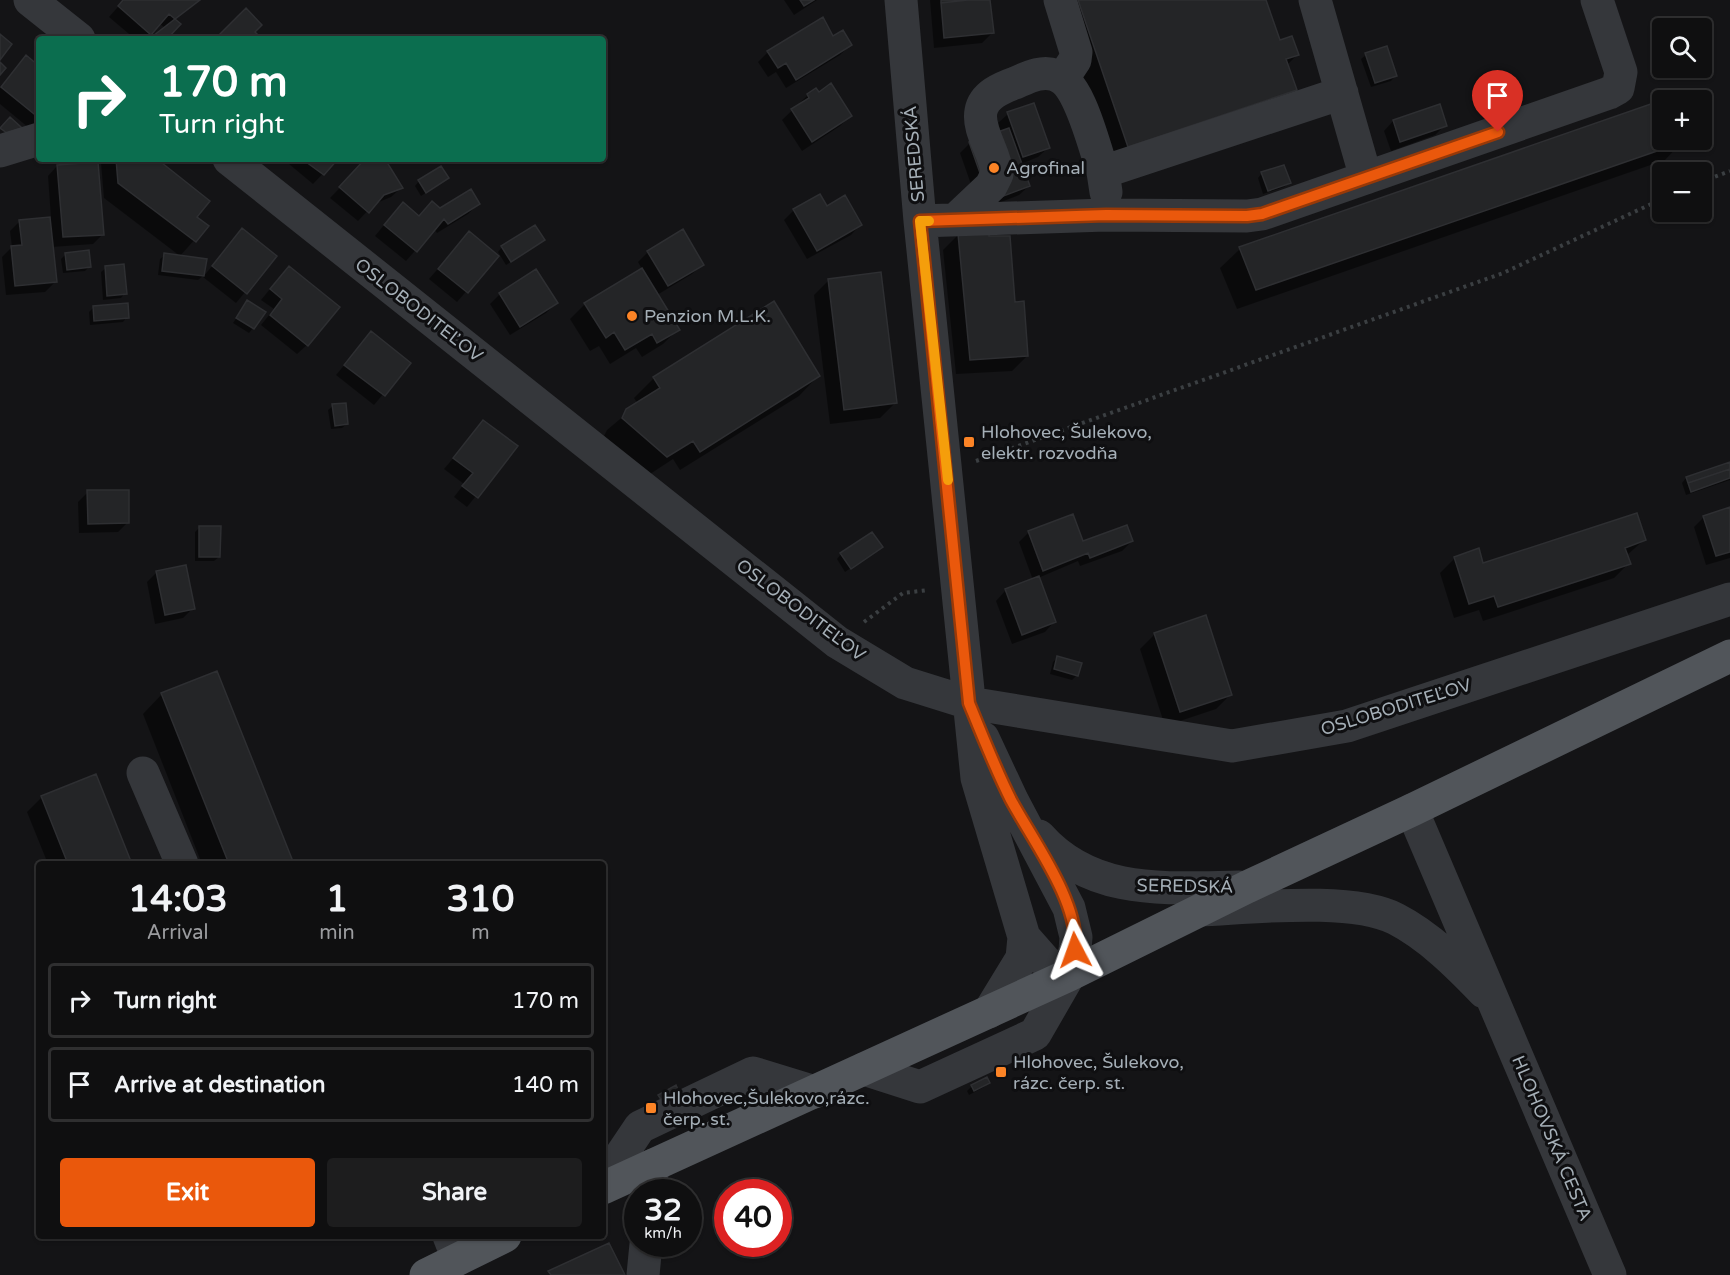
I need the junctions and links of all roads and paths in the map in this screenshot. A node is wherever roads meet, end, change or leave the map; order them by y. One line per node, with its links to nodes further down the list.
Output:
1 (30, 0): 6 (street)
2 (901, 0): 19 (street, SEREDSKÁ)
3 (1060, 0): 7 (street)
4 (1315, 0): 8 (street)
5 (1597, 0): 14 (street)
6 (75, 36)
7 (1063, 78): 13 (street); 18 (street)
8 (1342, 93): 13 (street); 14 (street)
9 (36, 140): 10 (street)
10 (0, 151)
11 (233, 162): 23 (street, OSLOBODITEĽOV)
12 (1730, 171): 15 (path)
13 (1103, 172): 17 (street)
14 (1366, 178): 17 (street)
15 (1712, 178)
16 (1652, 204): 20 (path)
17 (1106, 215): 18 (street)
18 (955, 220): 19 (street)
19 (920, 221): 20 (street, SEREDSKÁ)
20 (947, 471): 23 (street, SEREDSKÁ)
21 (1730, 599): 23 (street, OSLOBODITEĽOV)
22 (1730, 656): 26 (main road)
23 (969, 703): 25 (street, SEREDSKÁ); 30 (street, SEREDSKÁ)
24 (143, 773): 27 (street)
25 (1012, 800): 28 (street, SEREDSKÁ); 31 (street, SEREDSKÁ)
26 (1412, 810): 28 (main road); 32 (street, HLOHOVSKÁ CESTA)
27 (181, 861)
28 (1247, 887): 29 (main road)
29 (1199, 910): 31 (main road); 32 (street, HLOHOVSKÁ CESTA)
30 (1024, 937): 31 (street, SEREDSKÁ); 33 (street, SEREDSKÁ)
31 (1069, 975): 33 (main road); 34 (street)
32 (1494, 1002): 45 (street, HLOHOVSKÁ CESTA)
33 (988, 1012): 34 (main road)
34 (864, 1069): 35 (main road)
35 (815, 1092): 36 (street); 37 (main road)
36 (606, 1178)
37 (652, 1179)
38 (624, 1184): 39 (main road)
39 (606, 1187)
40 (492, 1239): 41 (main road)
41 (453, 1248): 43 (main road)
42 (645, 1257): 44 (street)
43 (426, 1275)
44 (643, 1275)
45 (1610, 1275)

